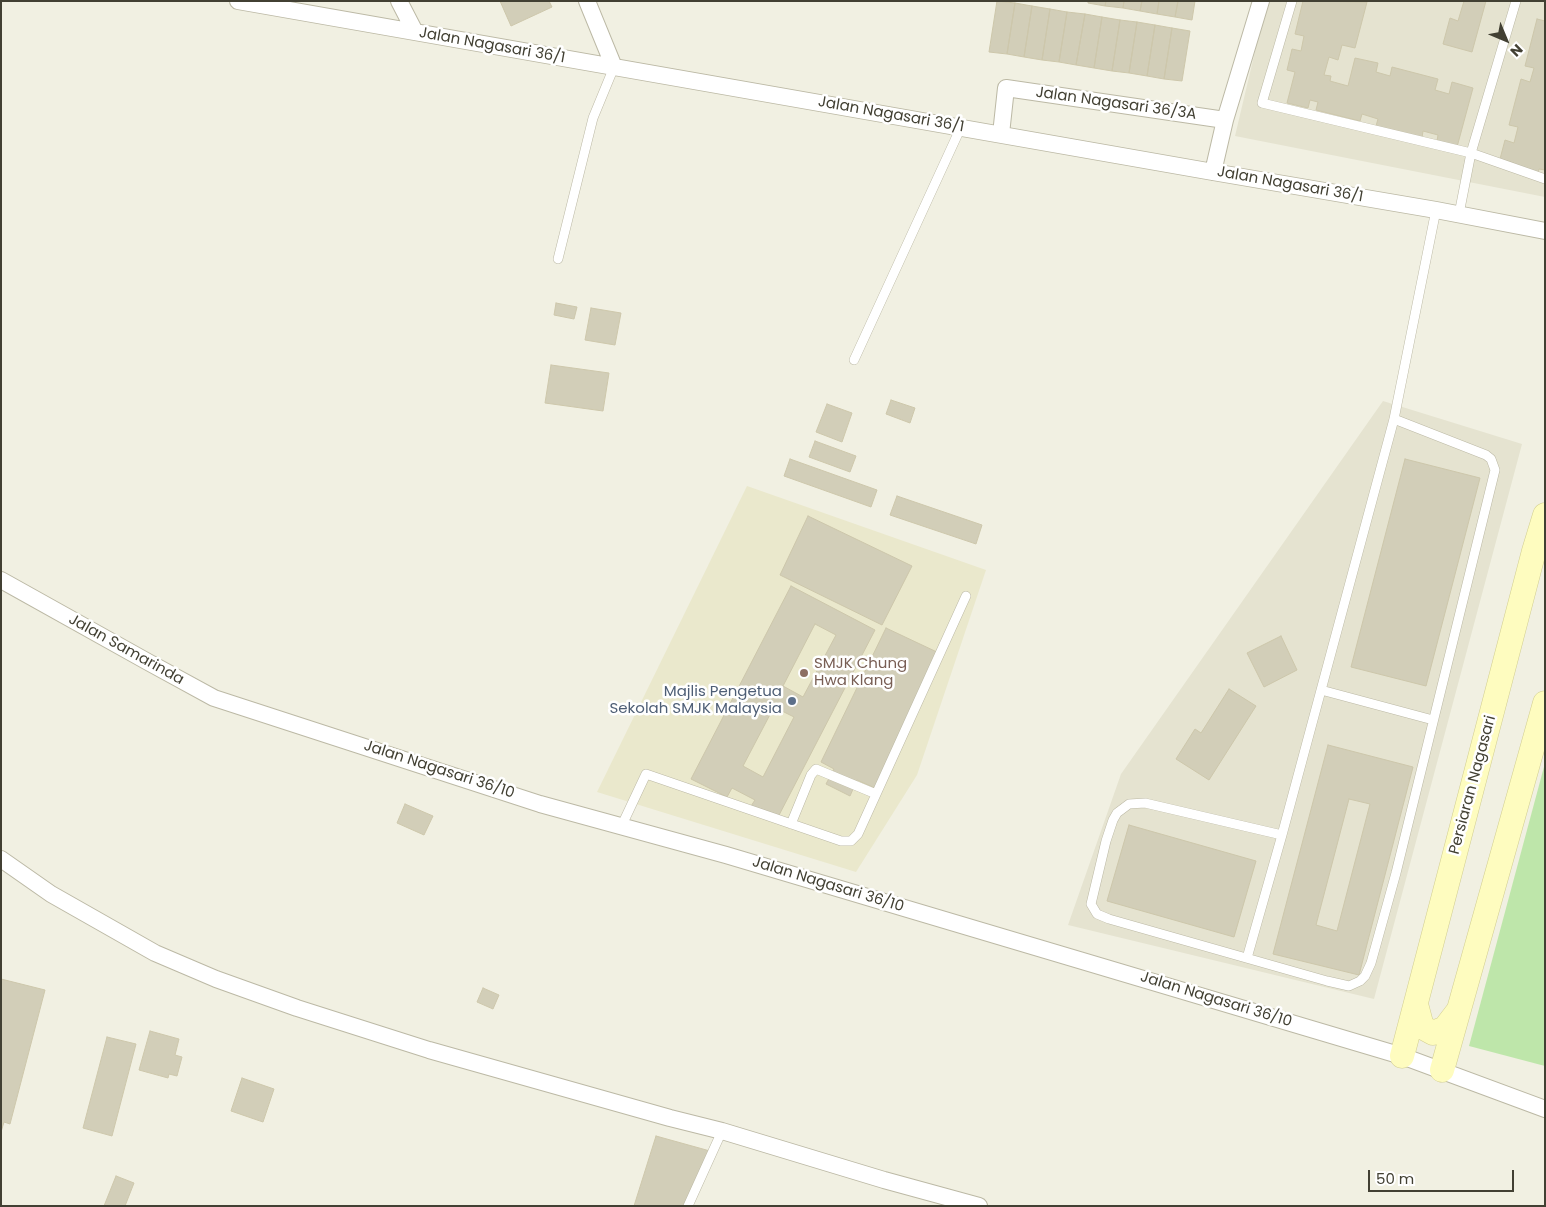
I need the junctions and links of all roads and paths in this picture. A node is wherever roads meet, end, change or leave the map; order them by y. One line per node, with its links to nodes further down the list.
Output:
1 (238, 1): 7 (street, Jalan Nagasari 36/1)
2 (399, 1): 7 (street)
3 (587, 1): 8 (street)
4 (1260, 1): 9 (street)
5 (1292, 1): 12 (lane)
6 (1516, 1): 12 (lane)
7 (415, 32): 8 (street, Jalan Nagasari 36/1)
8 (614, 67): 10 (street, Jalan Nagasari 36/1); 18 (lane)
9 (1225, 120): 11 (street, Jalan Nagasari 36/3A); 13 (street)
10 (961, 127): 11 (street, Jalan Nagasari 36/1); 19 (lane)
11 (1001, 134): 13 (street, Jalan Nagasari 36/1)
12 (1471, 153): 14 (lane); 16 (lane)
13 (1213, 172): 15 (street, Jalan Nagasari 36/1)
14 (1545, 179)
15 (1436, 210): 16 (street, Jalan Nagasari 36/1); 20 (lane)
16 (1459, 214): 17 (street, Jalan Nagasari 36/1)
17 (1545, 230)
18 (558, 258)
19 (854, 360)
20 (1394, 419): 24 (lane); 27 (lane)
21 (1545, 515): 34 (street, Persiaran Nagasari)
22 (1, 580): 26 (street, Jalan Samarinda)
23 (966, 596): 28 (lane)
24 (1321, 690): 27 (lane); 31 (lane)
25 (1545, 703): 35 (street)
26 (254, 710): 30 (street, Jalan Nagasari 36/10)
27 (1433, 720): 33 (lane)
28 (876, 794): 29 (lane); 29 (lane)
29 (791, 824): 30 (lane)
30 (622, 825): 36 (street, Jalan Nagasari 36/10)
31 (1282, 834): 33 (lane); 33 (lane)
32 (1, 859): 39 (street)
33 (1247, 958)
34 (1416, 1004): 35 (street); 36 (street, Persiaran Nagasari)
35 (1459, 1010): 37 (street)
36 (1402, 1056): 37 (street, Jalan Nagasari 36/10)
37 (1442, 1070): 38 (street, Jalan Nagasari 36/10)
38 (1545, 1109)
39 (722, 1130): 40 (lane); 41 (street)
40 (688, 1206)
41 (979, 1206)

